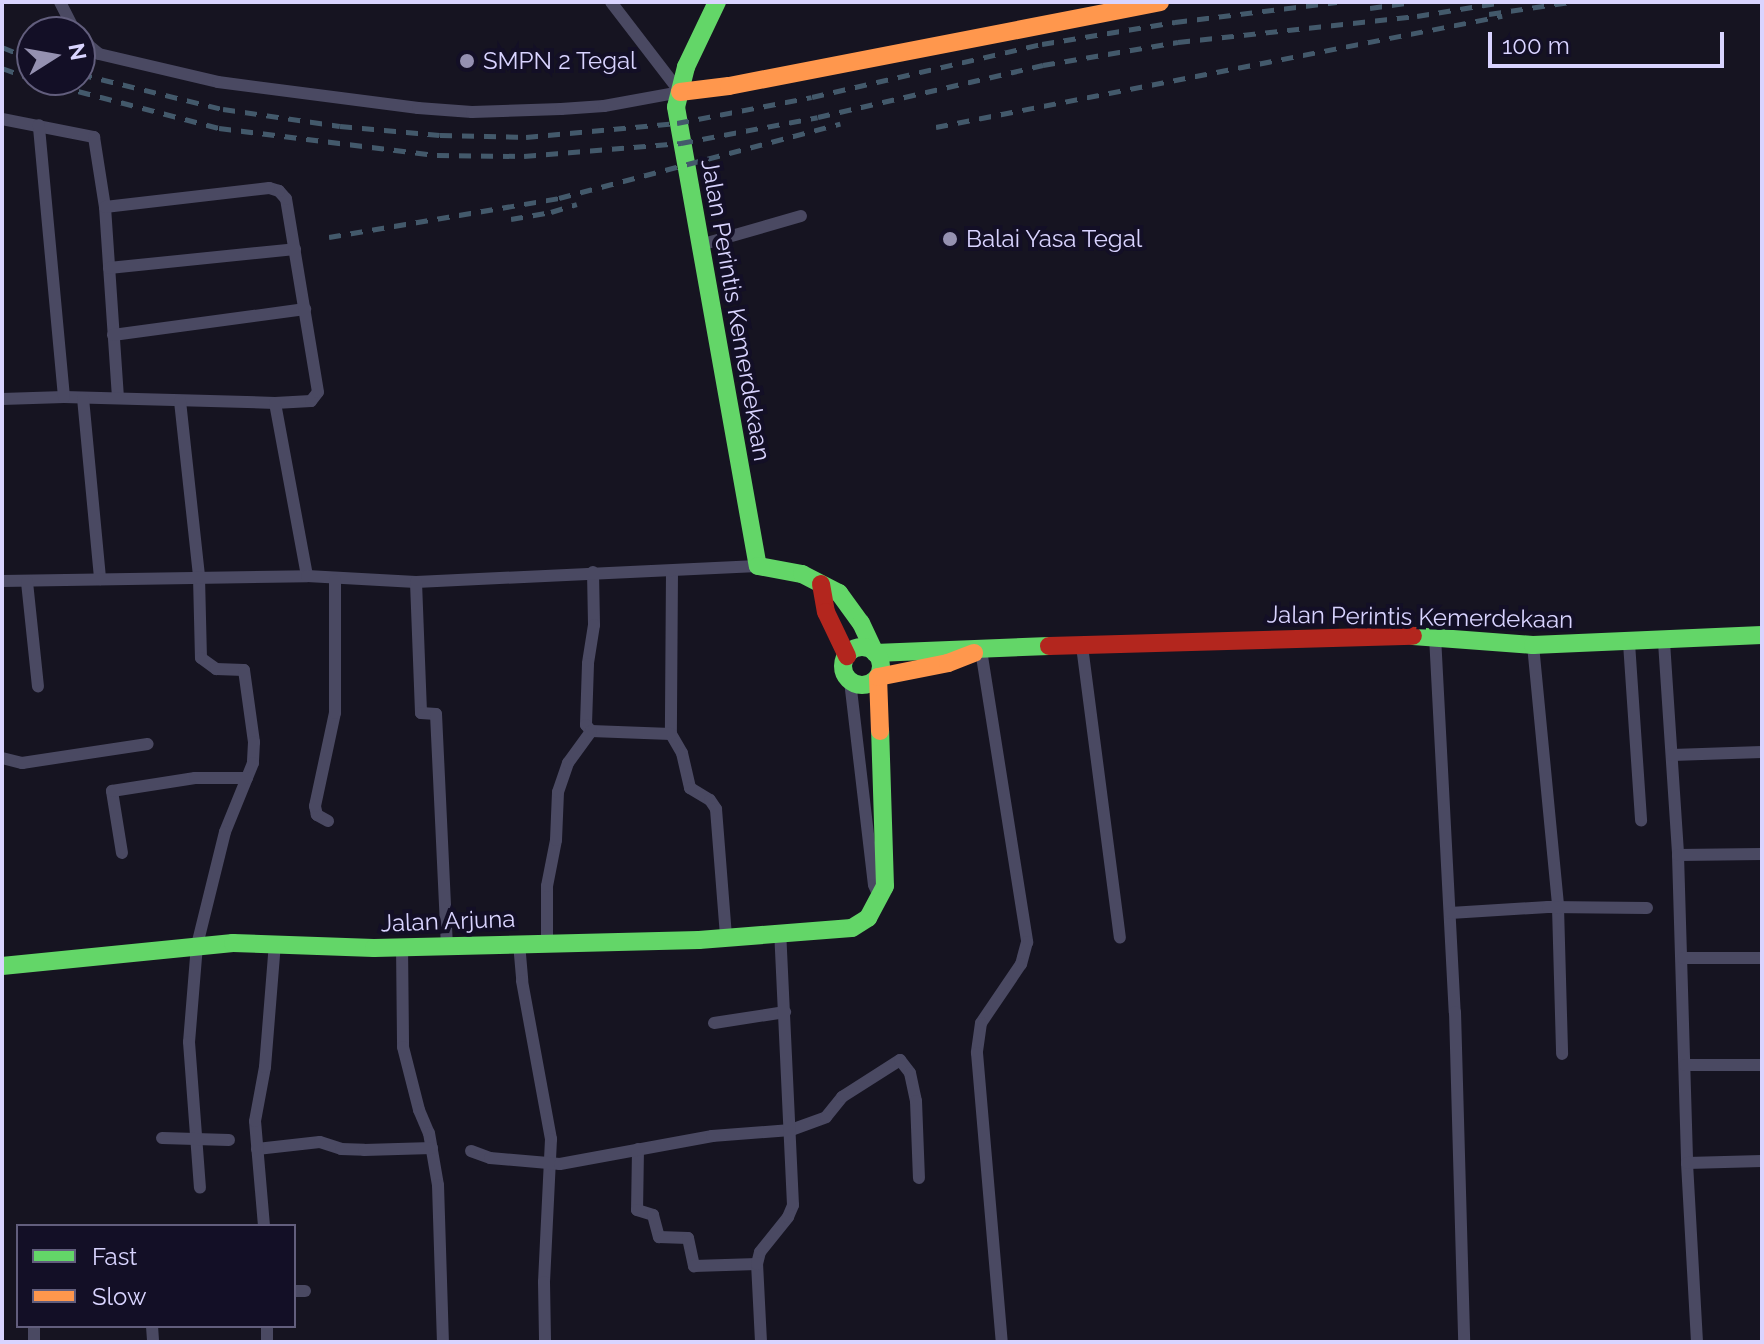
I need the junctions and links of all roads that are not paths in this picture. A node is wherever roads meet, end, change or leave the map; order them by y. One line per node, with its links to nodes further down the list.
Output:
1 (611, 2): 6 (street)
2 (717, 2): 6 (street, Jalan Perintis Kemerdekaan)
3 (1160, 2): 4 (street)
4 (1140, 4): 6 (street)
5 (96, 51): 6 (street)
6 (680, 92): 11 (street, Jalan Perintis Kemerdekaan)
7 (2, 119): 8 (street)
8 (39, 125): 9 (street); 16 (street)
9 (105, 207): 12 (street); 13 (street)
10 (801, 216): 11 (street)
11 (700, 245): 22 (street, Jalan Perintis Kemerdekaan)
12 (295, 249): 13 (street); 14 (street)
13 (109, 268): 15 (street)
14 (305, 309): 15 (street); 21 (street)
15 (113, 335): 18 (street)
16 (64, 397): 17 (street); 19 (street)
17 (83, 398): 18 (street); 27 (street)
18 (118, 398): 20 (street)
19 (2, 399)
20 (180, 401): 21 (street); 26 (street)
21 (275, 403): 25 (street)
22 (758, 566): 23 (street); 32 (street)
23 (672, 571): 24 (street); 46 (street)
24 (593, 572): 31 (street); 45 (street)
25 (307, 576): 26 (street); 28 (street)
26 (199, 577): 27 (street); 51 (street)
27 (100, 579): 30 (street)
28 (335, 580): 31 (street); 52 (street)
29 (2, 581): 30 (street)
30 (27, 582): 44 (street)
31 (416, 582): 67 (street)
32 (821, 584): 40 (street); 41 (street)
33 (1762, 635): 35 (street, Jalan Perintis Kemerdekaan)
34 (1435, 636): 37 (street, Jalan Perintis Kemerdekaan); 38 (street, Jalan Perintis Kemerdekaan); 60 (street)
35 (1664, 642): 36 (street, Jalan Perintis Kemerdekaan); 49 (street)
36 (1629, 643): 37 (street, Jalan Perintis Kemerdekaan); 53 (street)
37 (1533, 645): 58 (street)
38 (1082, 646): 39 (street, Jalan Perintis Kemerdekaan); 63 (street)
39 (981, 650): 40 (street, Jalan Perintis Kemerdekaan); 42 (street, Jalan Perintis Kemerdekaan); 96 (street)
40 (875, 653): 41 (street, Jalan Perintis Kemerdekaan); 42 (street)
41 (847, 656): 43 (street)
42 (878, 677): 43 (street, Jalan Perintis Kemerdekaan); 57 (street)
43 (850, 681): 57 (street)
44 (38, 686)
45 (591, 731): 46 (street); 64 (street)
46 (671, 734): 62 (street)
47 (148, 744): 50 (street)
48 (1762, 752): 49 (street)
49 (1672, 755): 56 (street)
50 (2, 758)
51 (247, 778): 54 (street); 68 (street)
52 (328, 821)
53 (1641, 821)
54 (122, 853)
55 (1762, 854): 56 (street)
56 (1678, 855): 70 (street)
57 (879, 896): 61 (street, Jalan Arjuna)
58 (1558, 907): 59 (street); 60 (street); 75 (street)
59 (1647, 908)
60 (1450, 913): 97 (street)
61 (780, 934): 62 (street, Jalan Arjuna); 73 (street)
62 (726, 936): 64 (street, Jalan Arjuna)
63 (1120, 938)
64 (547, 942): 66 (street, Jalan Arjuna)
65 (275, 943): 68 (street, Jalan Arjuna); 69 (street, Jalan Arjuna); 83 (street)
66 (519, 943): 67 (street, Jalan Arjuna); 87 (street)
67 (447, 944): 69 (street, Jalan Arjuna)
68 (197, 945): 72 (street, Jalan Arjuna); 80 (street)
69 (402, 945): 82 (street)
70 (1683, 958): 71 (street); 76 (street)
71 (1762, 958)
72 (2, 966)
73 (785, 1012): 74 (street); 78 (street)
74 (714, 1023)
75 (1562, 1054)
76 (1685, 1065): 77 (street); 88 (street)
77 (1762, 1065)
78 (791, 1130): 84 (street); 89 (street); 92 (street)
79 (162, 1138): 80 (street)
80 (196, 1139): 81 (street); 90 (street)
81 (229, 1140)
82 (432, 1148): 83 (street); 93 (street)
83 (257, 1149): 91 (street)
84 (638, 1149): 87 (street); 92 (street)
85 (471, 1151): 87 (street)
86 (1762, 1161): 88 (street)
87 (551, 1163): 94 (street)
88 (1687, 1163): 98 (street)
89 (919, 1178)
90 (200, 1188)
91 (264, 1224)
92 (757, 1264): 95 (street)
93 (443, 1342)
94 (545, 1342)
95 (761, 1342)
96 (1002, 1342)
97 (1464, 1342)
98 (1697, 1342)

